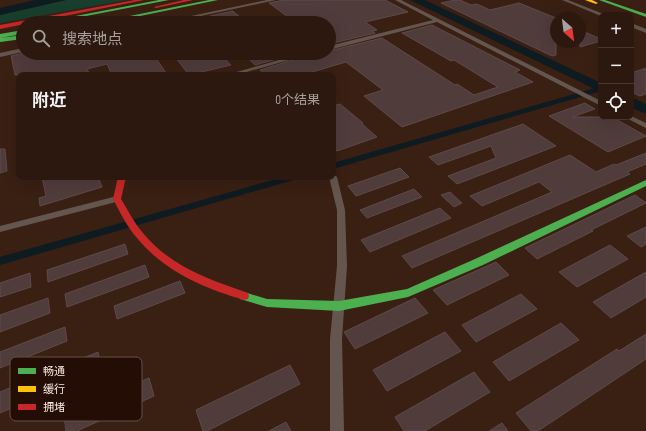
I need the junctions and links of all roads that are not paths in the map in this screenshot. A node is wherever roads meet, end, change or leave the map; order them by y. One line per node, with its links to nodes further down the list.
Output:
1 (142, 0): 11 (main road)
2 (167, 0): 12 (main road)
3 (191, 0): 13 (main road)
4 (216, 0): 14 (main road)
5 (274, 0): 15 (street)
6 (397, 0): 18 (street)
7 (564, 0): 10 (street)
8 (597, 1): 9 (main road); 17 (main road)
9 (623, 12)
10 (598, 13)
11 (58, 16)
12 (80, 16)
13 (106, 16)
14 (134, 16)
15 (195, 16)
16 (634, 16): 19 (main road)
17 (646, 16)
18 (437, 20): 30 (street); 37 (street)
19 (646, 21)
20 (16, 24): 21 (main road)
21 (0, 27)
22 (634, 27): 25 (street)
23 (16, 28): 24 (main road)
24 (0, 31)
25 (646, 31)
26 (16, 33): 27 (main road)
27 (0, 36)
28 (16, 37): 29 (main road)
29 (0, 40)
30 (336, 46)
31 (16, 52): 32 (street)
32 (0, 55)
33 (284, 60): 34 (street)
34 (249, 69): 35 (street); 36 (street)
35 (239, 72)
36 (252, 72)
37 (598, 103)
38 (633, 120): 39 (street)
39 (646, 126)
40 (121, 180): 43 (main road)
41 (334, 180): 45 (street)
42 (646, 183): 45 (main road)
43 (117, 199): 44 (street); 45 (main road)
44 (0, 229)
45 (339, 306): 46 (street)
46 (337, 431)

